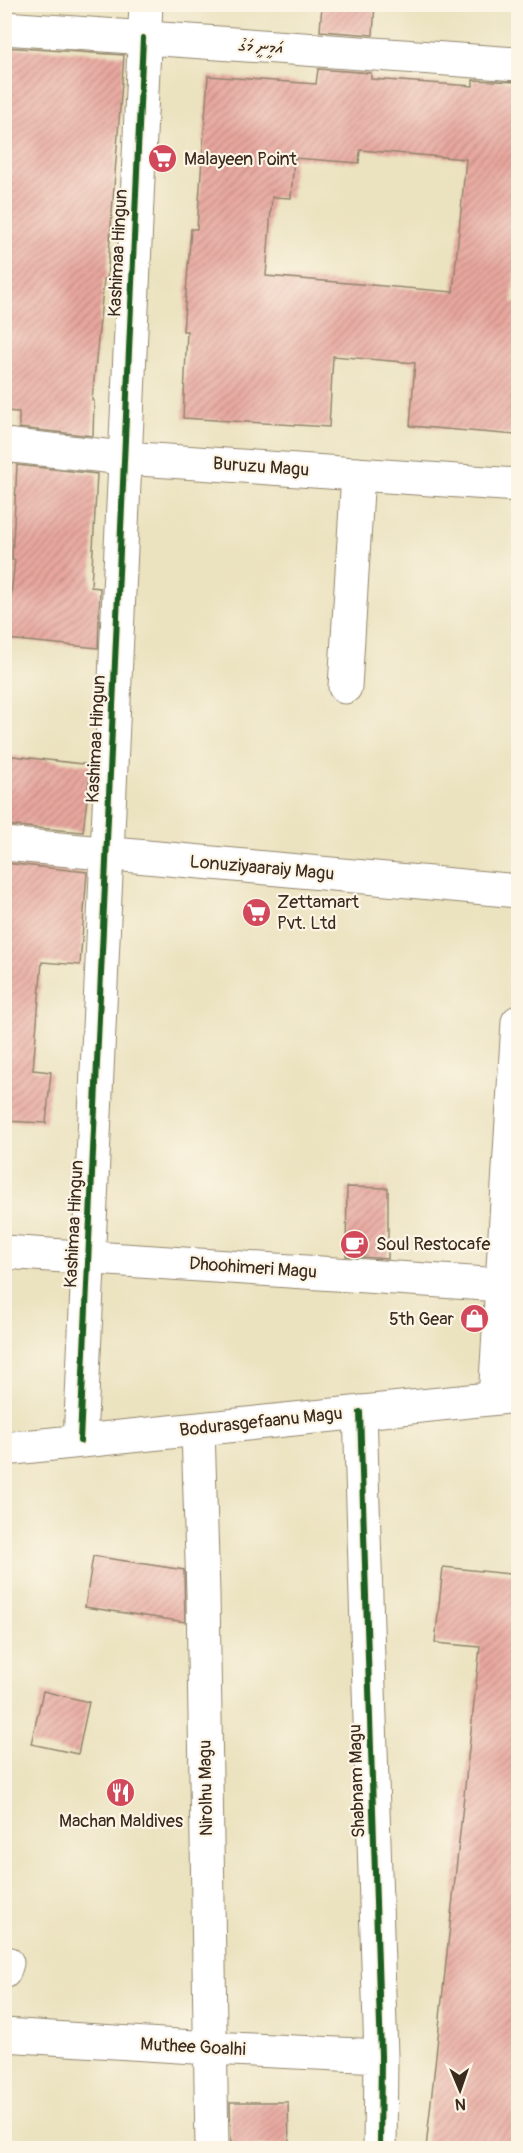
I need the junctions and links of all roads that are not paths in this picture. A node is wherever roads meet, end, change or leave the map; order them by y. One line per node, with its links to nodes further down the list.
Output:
1 (146, 4): 3 (street, Kashimaa Hingun)
2 (4, 28): 3 (street, އަމީނީ މަގު)
3 (143, 38): 4 (street, އަމީނީ މަގު); 6 (street, Kashimaa Hingun)
4 (519, 64)
5 (4, 445): 6 (street, Buruzu Magu)
6 (124, 458): 7 (street, Buruzu Magu); 11 (street, Kashimaa Hingun)
7 (358, 474): 8 (street, Buruzu Magu); 9 (street)
8 (519, 485)
9 (345, 687)
10 (4, 844): 11 (street, Lonuziyaaraiy Magu)
11 (106, 853): 12 (street, Lonuziyaaraiy Magu); 16 (street, Kashimaa Hingun)
12 (519, 891)
13 (519, 1022): 14 (street)
14 (515, 1118): 17 (street)
15 (4, 1252): 16 (street, Dhoohimeri Magu)
16 (88, 1257): 17 (street, Dhoohimeri Magu); 21 (street, Kashimaa Hingun)
17 (501, 1285): 18 (street)
18 (507, 1397): 19 (street, Bodurasgefaanu Magu)
19 (360, 1412): 20 (street, Bodurasgefaanu Magu); 27 (street, Shabnam Magu)
20 (198, 1429): 21 (street, Bodurasgefaanu Magu); 26 (street, Nirolhu Magu)
21 (80, 1441): 22 (street, Bodurasgefaanu Magu)
22 (4, 1449)
23 (4, 1963): 24 (street)
24 (4, 1972)
25 (4, 2035): 26 (street, Muthee Goalhi)
26 (210, 2048): 27 (street, Muthee Goalhi); 28 (street, Nirolhu Magu)
27 (381, 2056): 29 (street, Shabnam Magu)
28 (212, 2148)
29 (381, 2148)

